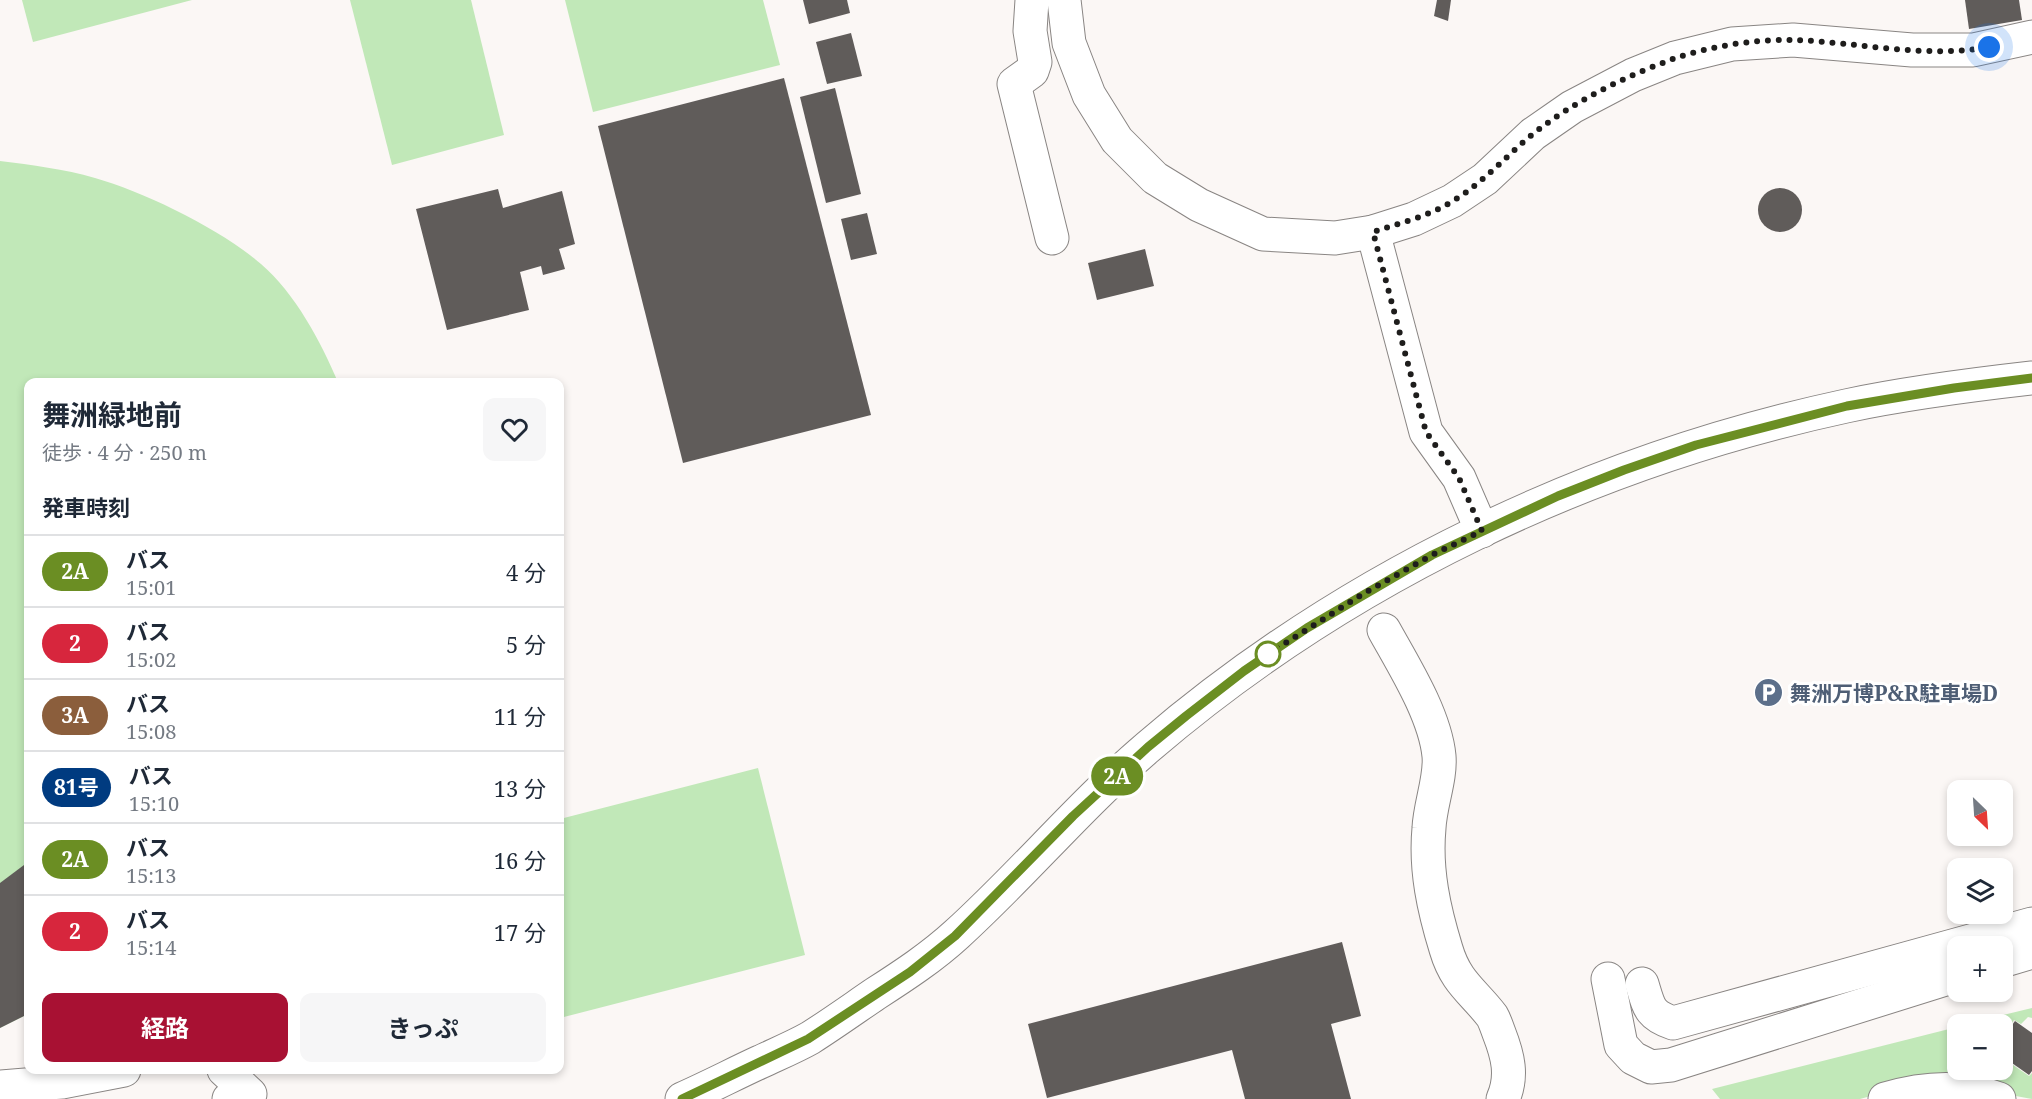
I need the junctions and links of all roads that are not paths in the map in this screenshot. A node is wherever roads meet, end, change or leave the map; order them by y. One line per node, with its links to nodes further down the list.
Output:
1 (1032, 0): 5 (street)
2 (1064, 0): 4 (street)
3 (2032, 37): 4 (street)
4 (1373, 232): 7 (street)
5 (1052, 238)
6 (2032, 378): 7 (street)
7 (1482, 531): 19 (street)
8 (1384, 630): 20 (street)
9 (2032, 924): 14 (street)
10 (2032, 952): 11 (street)
11 (2013, 958)
12 (1947, 978): 13 (street)
13 (1608, 979)
14 (1642, 984)
15 (104, 1074): 17 (street)
16 (228, 1074): 18 (street)
17 (0, 1087)
18 (229, 1099)
19 (682, 1099)
20 (1503, 1099)
21 (1885, 1099): 22 (street)
22 (1999, 1099)

